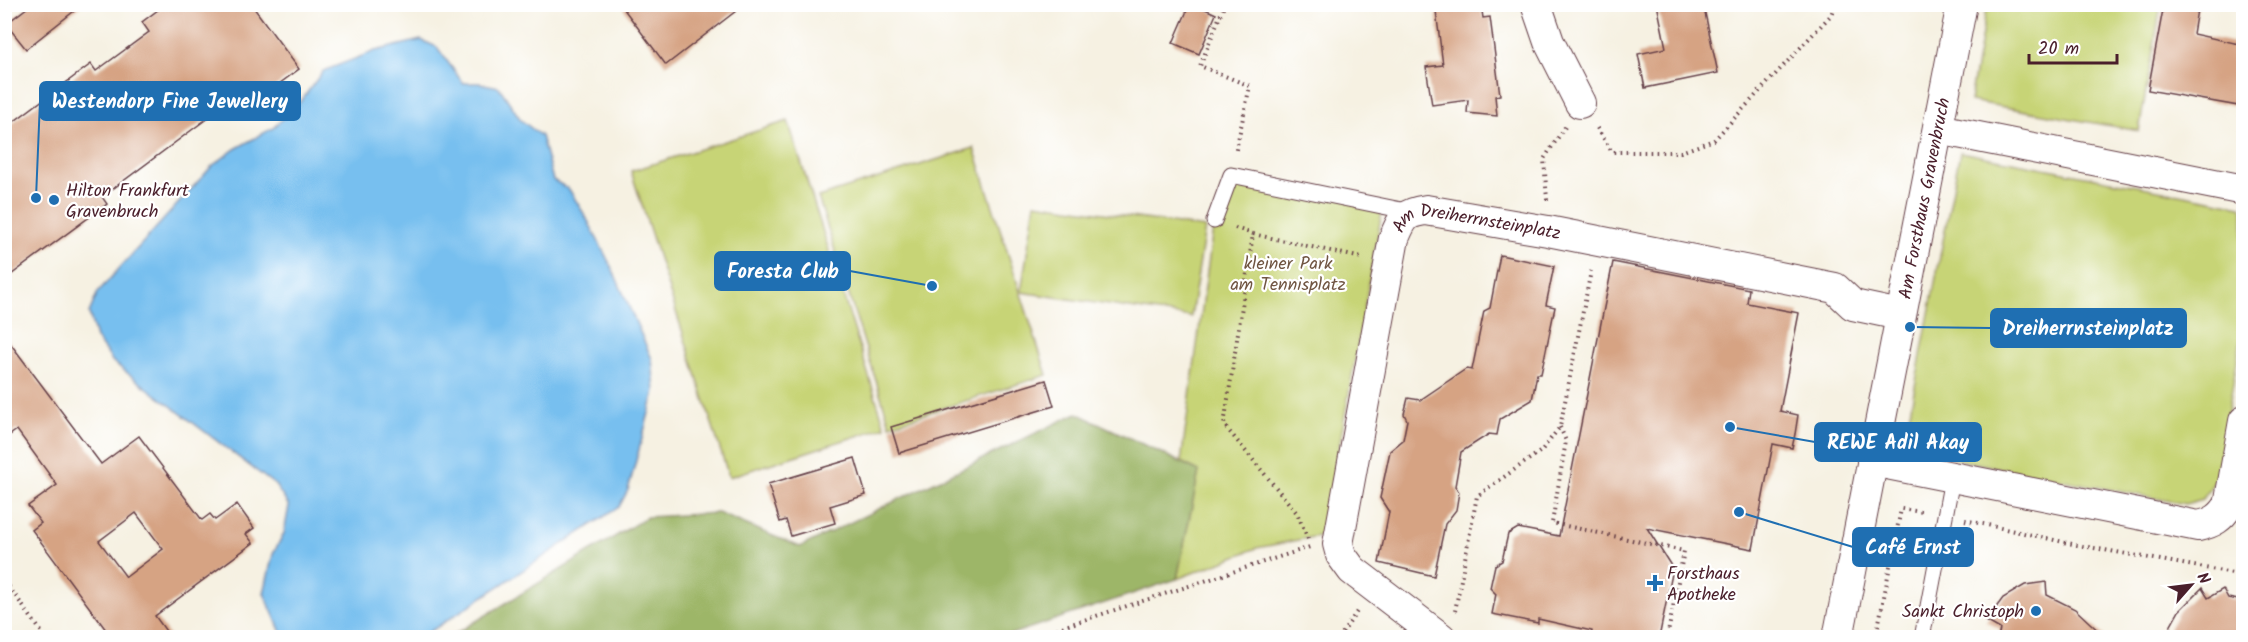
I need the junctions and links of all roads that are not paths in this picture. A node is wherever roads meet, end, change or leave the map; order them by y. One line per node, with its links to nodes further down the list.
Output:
1 (1536, 4): 3 (street)
2 (1962, 4): 4 (street, Am Forsthaus Gravenbruch)
3 (1580, 103)
4 (1938, 129): 5 (street); 8 (street, Am Forsthaus Gravenbruch)
5 (2244, 190)
6 (1411, 212): 7 (lane); 8 (street, Am Dreiherrnsteinplatz); 12 (street, Am Dreiherrnsteinplatz)
7 (1214, 221)
8 (1900, 315): 10 (street, Am Forsthaus Gravenbruch)
9 (2244, 421): 11 (street)
10 (1872, 461): 11 (street); 13 (street, Am Forsthaus Gravenbruch)
11 (1952, 479): 14 (lane)
12 (1448, 626)
13 (1838, 638)
14 (1923, 638)

